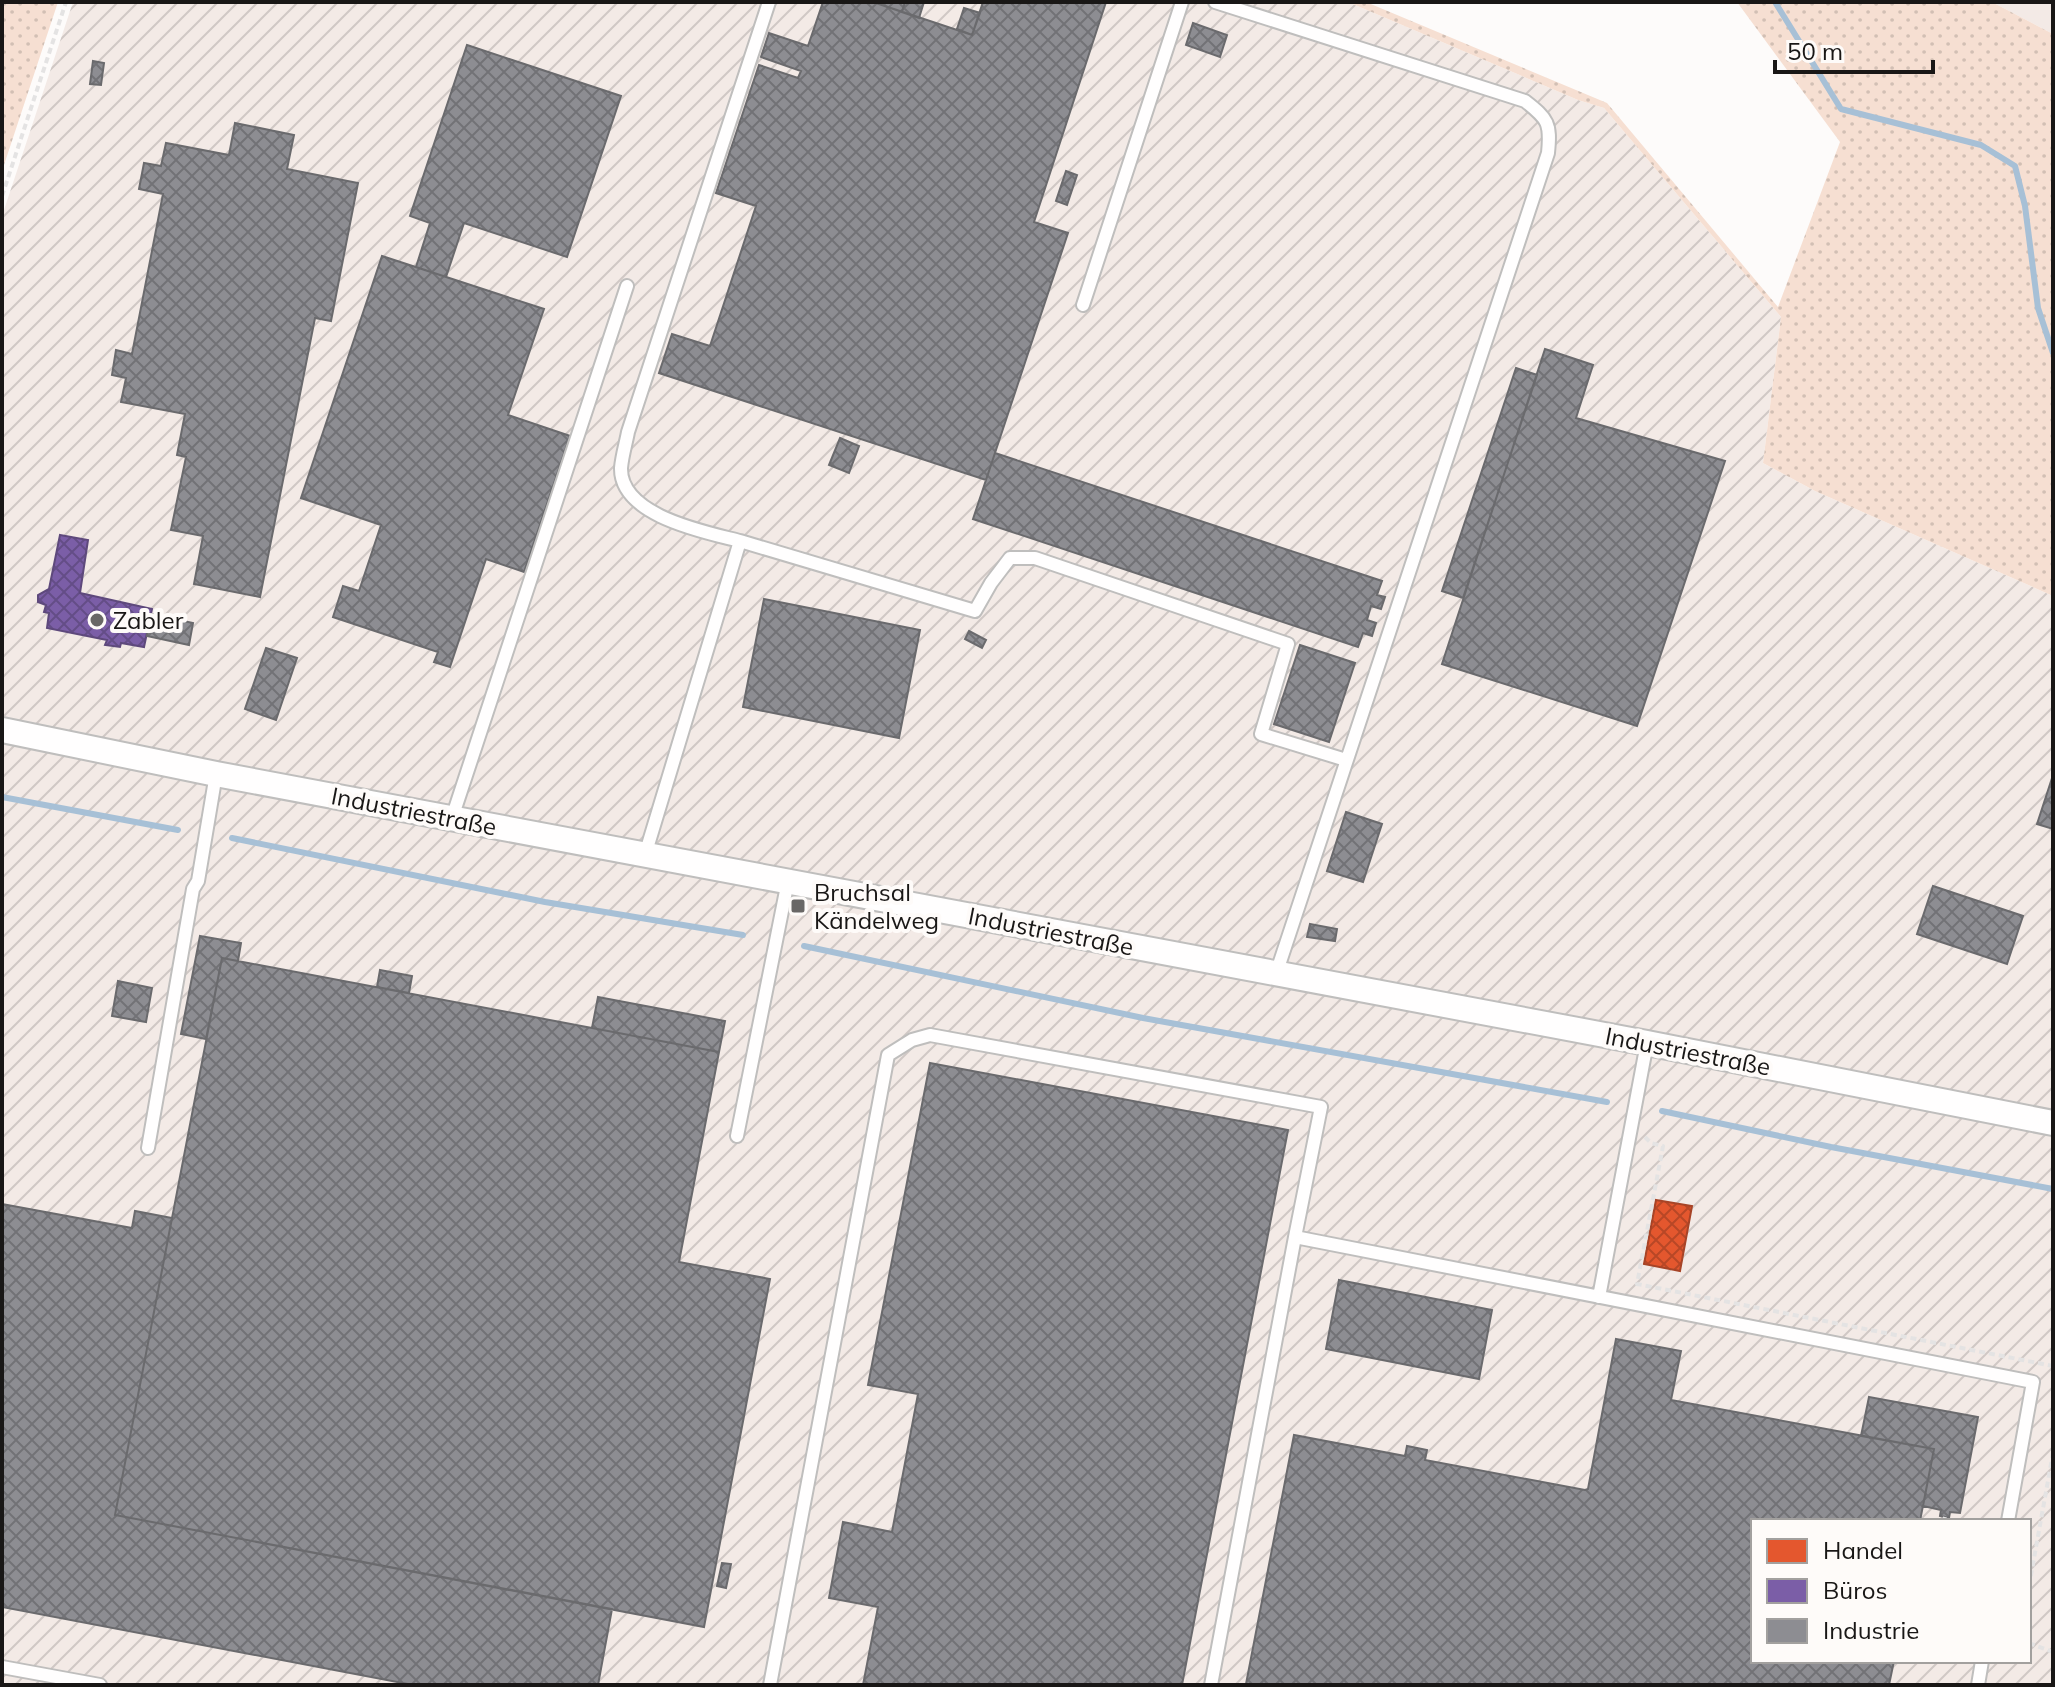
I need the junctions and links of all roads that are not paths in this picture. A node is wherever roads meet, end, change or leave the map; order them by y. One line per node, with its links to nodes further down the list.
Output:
1 (769, 2): 6 (lane)
2 (1182, 2): 5 (lane)
3 (1215, 2): 8 (lane)
4 (627, 286): 10 (lane)
5 (1083, 305)
6 (740, 541): 8 (lane); 11 (lane)
7 (2, 730): 9 (street, Industriestraße)
8 (1346, 760): 13 (lane)
9 (216, 774): 10 (street, Industriestraße); 17 (lane)
10 (452, 818): 11 (street, Industriestraße)
11 (645, 855): 12 (street, Industriestraße)
12 (786, 890): 13 (street, Industriestraße); 16 (lane)
13 (1276, 974): 14 (street, Industriestraße)
14 (1647, 1043): 15 (street, Industriestraße); 19 (lane)
15 (2053, 1123)
16 (737, 1136)
17 (148, 1148)
18 (1295, 1237): 19 (lane); 24 (lane); 25 (lane)
19 (1599, 1297): 20 (lane)
20 (2008, 1519)
21 (1982, 1663): 26 (lane)
22 (2, 1667): 23 (lane)
23 (100, 1685)
24 (770, 1685)
25 (1211, 1685)
26 (1978, 1685)

